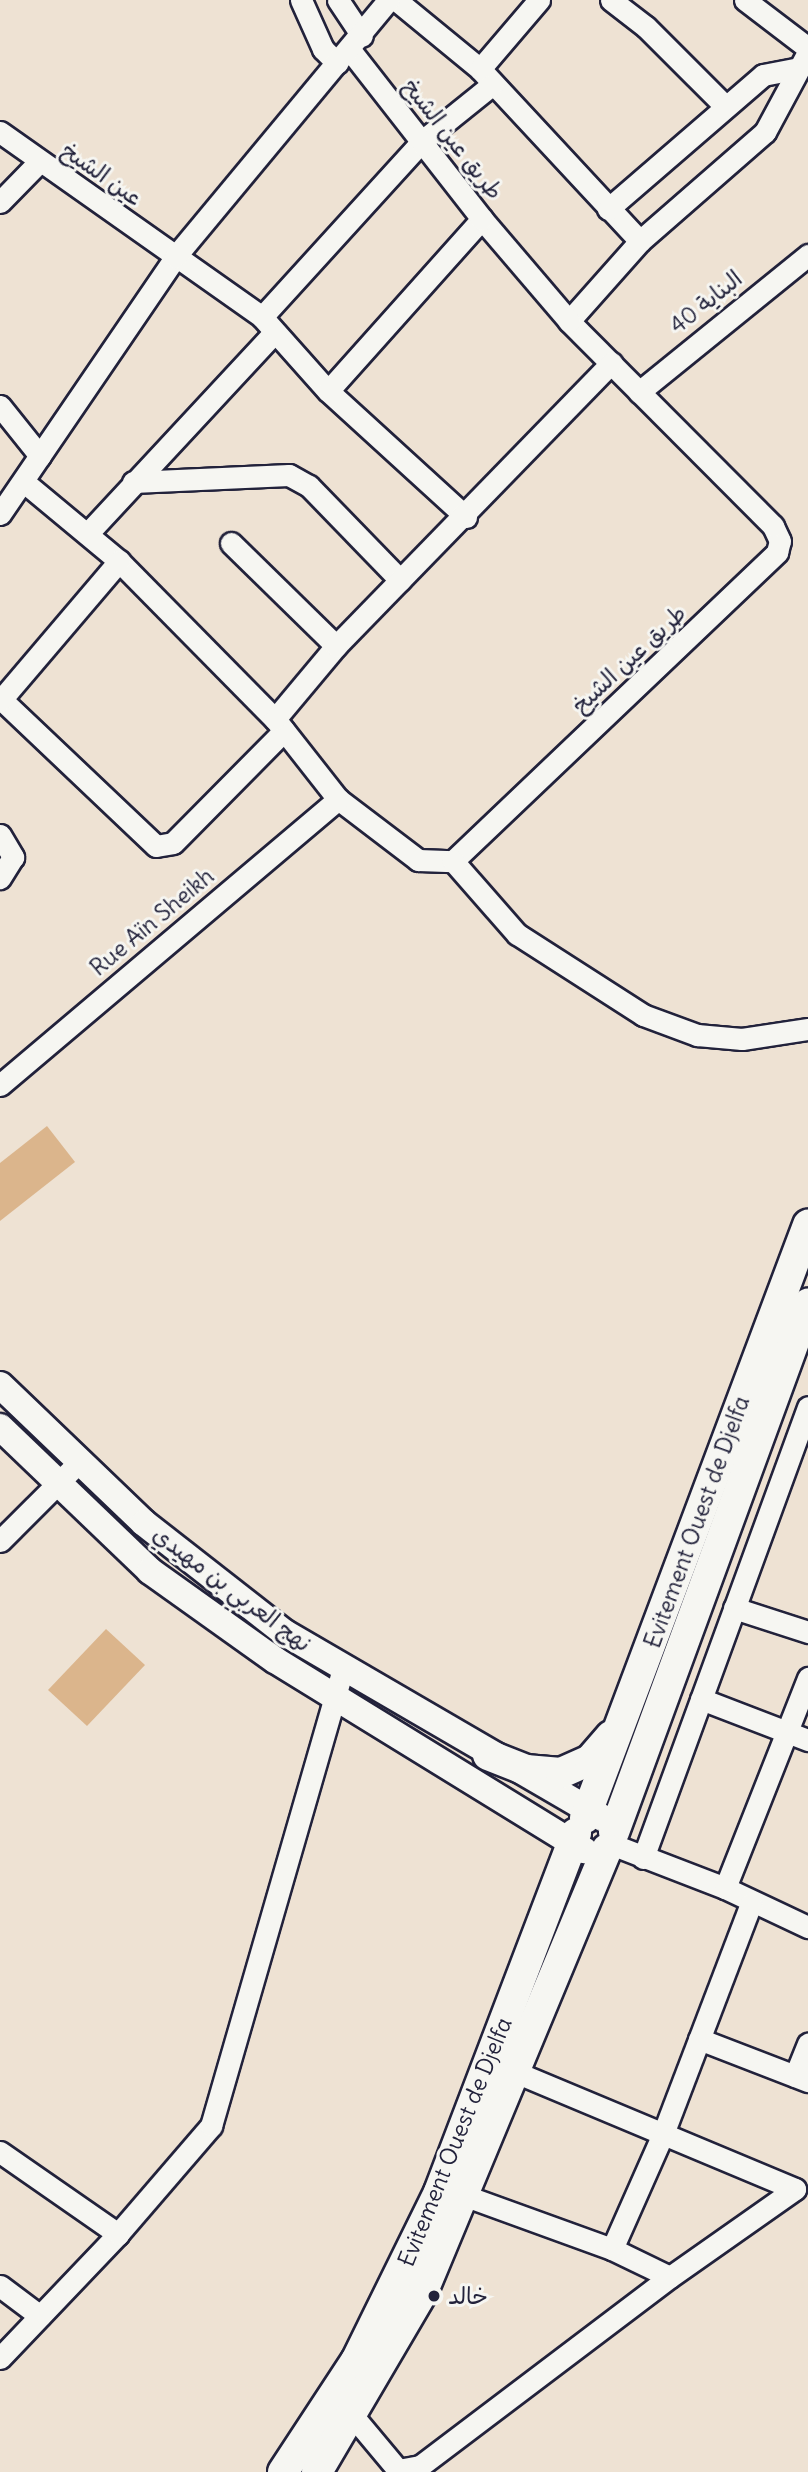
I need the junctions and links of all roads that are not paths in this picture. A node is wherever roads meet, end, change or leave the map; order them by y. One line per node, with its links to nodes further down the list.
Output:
1 (301, 0): 8 (street)
2 (338, 0): 8 (street)
3 (388, 0): 8 (street)
4 (396, 0): 10 (street)
5 (539, 0): 10 (street)
6 (611, 0): 11 (street)
7 (745, 0): 9 (street)
8 (349, 49): 13 (street, طريق عين الشيخ); 20 (street)
9 (805, 56): 11 (street); 18 (street)
10 (487, 76): 13 (street); 16 (street)
11 (724, 106): 16 (street)
12 (0, 132): 14 (street, عين الشيخ)
13 (422, 141): 17 (street, طريق عين الشيخ); 22 (street)
14 (39, 162): 15 (street); 20 (street, عين الشيخ)
15 (0, 202)
16 (608, 209): 18 (street)
17 (482, 219): 21 (street, طريق عين الشيخ); 24 (street)
18 (640, 241): 21 (street)
19 (808, 255): 25 (street, البناية 40)
20 (175, 257): 22 (street, عين الشيخ); 27 (street)
21 (569, 321): 23 (street, طريق عين الشيخ)
22 (268, 325): 24 (street, عين الشيخ); 29 (street)
23 (611, 363): 25 (street, طريق عين الشيخ); 31 (street)
24 (328, 391): 31 (street, عين الشيخ)
25 (639, 392): 41 (street, طريق عين الشيخ)
26 (0, 406): 27 (street)
27 (40, 456): 28 (street)
28 (24, 482): 30 (street); 32 (street)
29 (133, 482): 32 (street); 35 (street)
30 (0, 514)
31 (466, 517): 35 (street)
32 (88, 533): 34 (street)
33 (231, 543): 36 (street)
34 (119, 561): 37 (street); 38 (street)
35 (400, 580): 36 (street)
36 (336, 646): 38 (street)
37 (1, 701): 38 (street)
38 (279, 725): 39 (street)
39 (338, 799): 41 (street); 44 (street, Rue Aïn Sheikh)
40 (0, 835): 42 (street)
41 (453, 861): 43 (street)
42 (0, 878)
43 (808, 1029)
44 (0, 1085)
45 (808, 1225): 61 (highway, Evitement Ouest de Djelfa)
46 (808, 1304): 65 (highway, Evitement Ouest de Djelfa)
47 (0, 1385): 50 (main road, نهج العربي بن مهيدي)
48 (808, 1407): 55 (street)
49 (0, 1427): 51 (main road, نهج العربي بن مهيدي)
50 (47, 1432): 51 (main road); 52 (main road, نهج العربي بن مهيدي)
51 (25, 1451): 53 (main road, نهج العربي بن مهيدي)
52 (79, 1462): 53 (street); 57 (main road, نهج العربي بن مهيدي)
53 (57, 1483): 54 (street); 59 (main road, نهج العربي بن مهيدي)
54 (0, 1541)
55 (734, 1608): 56 (street); 60 (street)
56 (808, 1632)
57 (343, 1668): 59 (street); 64 (main road, نهج العربي بن مهيدي)
58 (808, 1678): 62 (street)
59 (334, 1696): 65 (main road, نهج العربي بن مهيدي); 78 (street)
60 (701, 1699): 62 (street); 66 (street)
61 (625, 1716): 64 (highway); 65 (highway, Evitement Ouest de Djelfa)
62 (785, 1731): 63 (street); 67 (street)
63 (808, 1740)
64 (488, 1755): 65 (main road, نهج العربي بن مهيدي)
65 (593, 1832): 66 (street); 72 (highway, Evitement Ouest de Djelfa); 85 (highway, Evitement Ouest de Djelfa)
66 (643, 1858): 67 (street)
67 (725, 1888): 68 (street)
68 (751, 1903): 69 (street); 70 (street)
69 (808, 1927)
70 (699, 2039): 73 (street); 74 (street)
71 (808, 2043): 73 (street)
72 (515, 2072): 74 (street); 77 (highway, Evitement Ouest de Djelfa)
73 (802, 2078)
74 (663, 2134): 76 (street); 79 (street)
75 (0, 2152): 78 (street)
76 (802, 2185): 80 (street)
77 (463, 2195): 79 (street); 84 (highway, Evitement Ouest de Djelfa)
78 (118, 2234): 82 (street)
79 (612, 2249): 80 (street)
80 (670, 2277): 84 (street)
81 (0, 2286): 82 (street)
82 (40, 2316): 83 (street)
83 (0, 2358)
84 (348, 2424): 86 (highway, Evitement Ouest de Djelfa); 87 (street)
85 (283, 2472)
86 (317, 2472)
87 (327, 2472)

